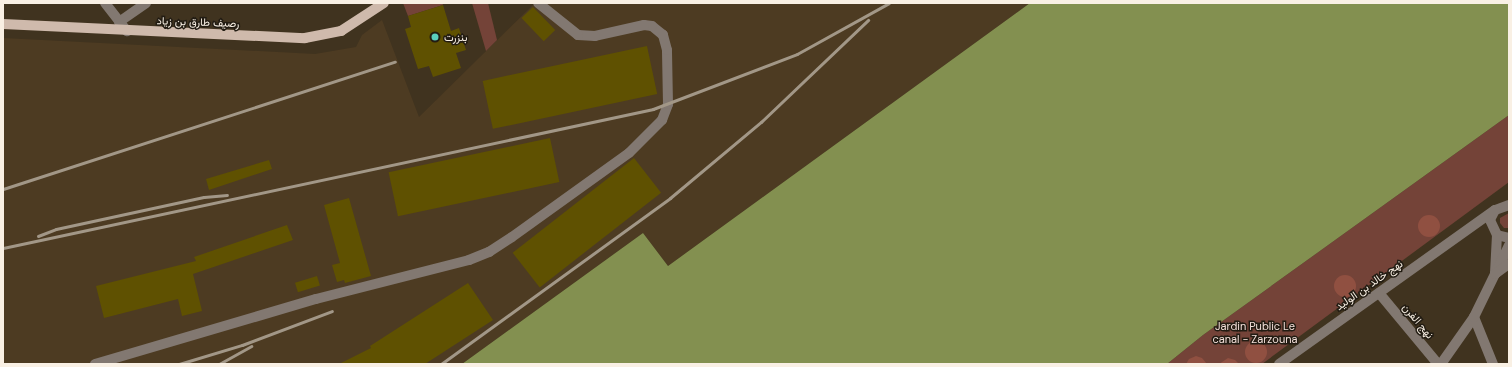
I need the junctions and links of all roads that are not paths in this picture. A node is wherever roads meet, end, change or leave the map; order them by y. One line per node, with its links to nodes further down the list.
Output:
1 (105, 3): 5 (street)
2 (146, 3): 5 (street)
3 (384, 3): 7 (main road, رصيف طارق بن زياد)
4 (538, 3): 17 (street)
5 (119, 22): 7 (street)
6 (3, 24): 7 (main road, رصيف طارق بن زياد)
7 (127, 31)
8 (1509, 200): 9 (street, نهج خالد بن الوليد)
9 (1501, 208): 10 (street, نهج خالد بن الوليد); 11 (street)
10 (1473, 227): 11 (street); 15 (street, نهج خالد بن الوليد)
11 (1500, 235): 12 (street); 14 (street)
12 (1509, 246): 14 (street)
13 (1509, 264): 14 (street)
14 (1495, 274): 16 (street)
15 (1379, 293): 18 (street, نهج خالد بن الوليد); 19 (street, نهج الفرن)
16 (1474, 318): 19 (street); 20 (street)
17 (95, 364)
18 (1279, 364)
19 (1439, 364)
20 (1493, 364)

